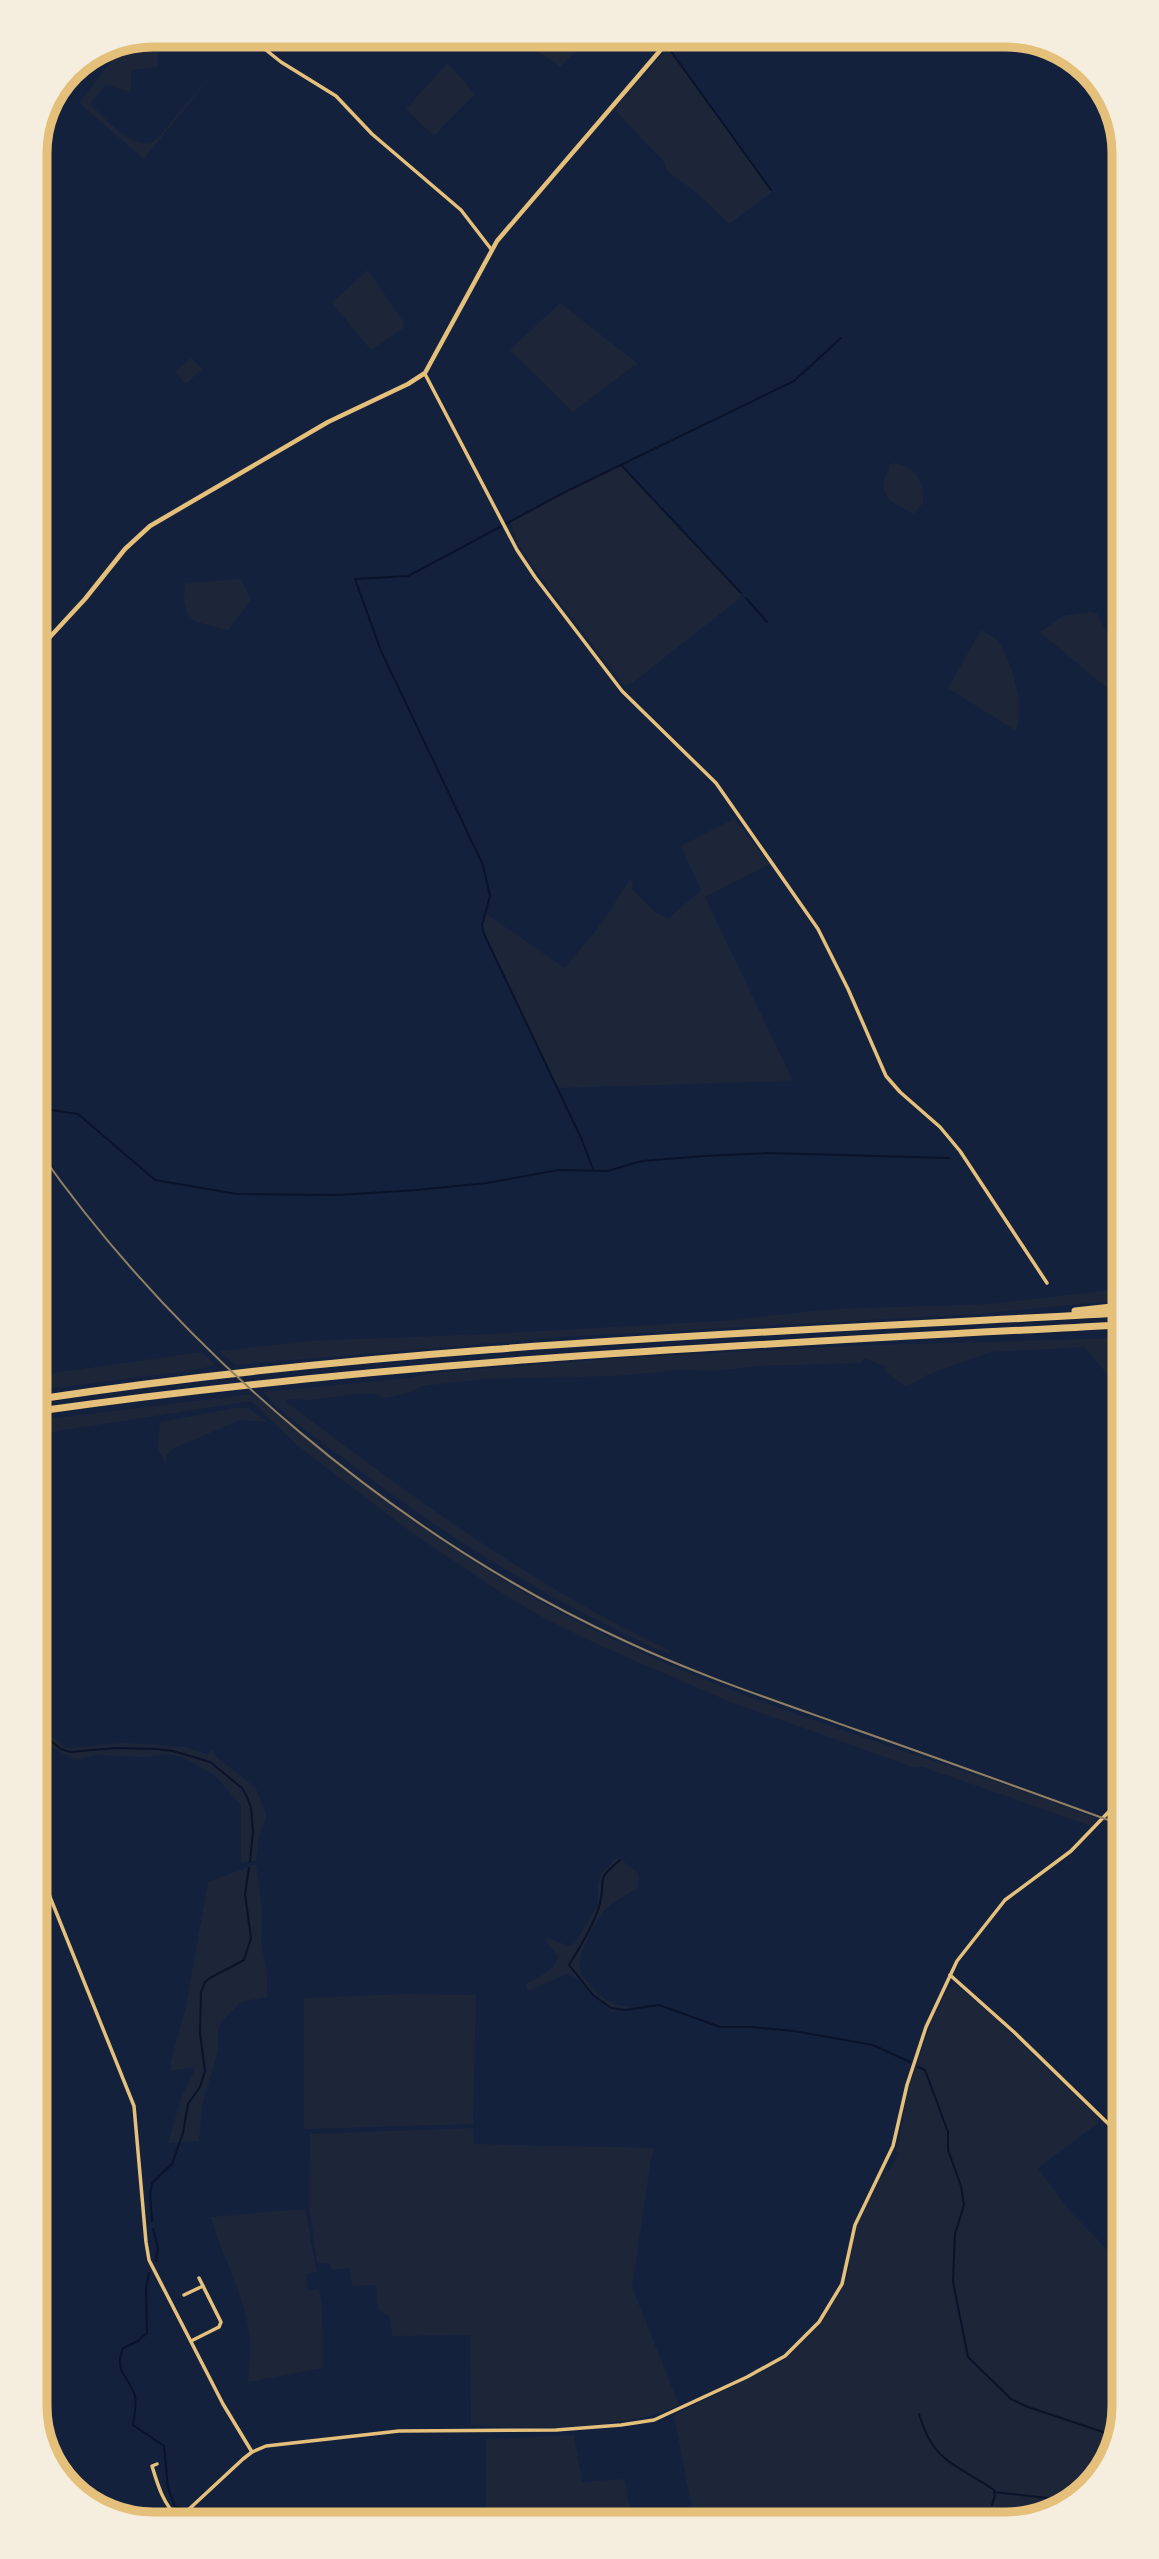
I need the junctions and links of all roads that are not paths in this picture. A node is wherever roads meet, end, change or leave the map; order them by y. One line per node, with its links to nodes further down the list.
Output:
1 (261, 47): 3 (street)
2 (662, 47): 3 (street)
3 (491, 249): 4 (street)
4 (425, 373): 5 (street); 6 (street)
5 (47, 640)
6 (1047, 1283)
7 (1112, 1307): 9 (highway)
8 (1112, 1313): 9 (highway)
9 (974, 1321): 11 (highway)
10 (1112, 1326): 12 (highway)
11 (47, 1398)
12 (47, 1410)
13 (1112, 1808): 15 (street)
14 (47, 1889): 20 (street)
15 (950, 1975): 16 (street); 21 (street)
16 (1112, 2127)
17 (199, 2278): 18 (street)
18 (203, 2286): 19 (street); 20 (street)
19 (184, 2295)
20 (191, 2341): 21 (street)
21 (252, 2452): 24 (street)
22 (157, 2464): 23 (street)
23 (172, 2512)
24 (185, 2512)

